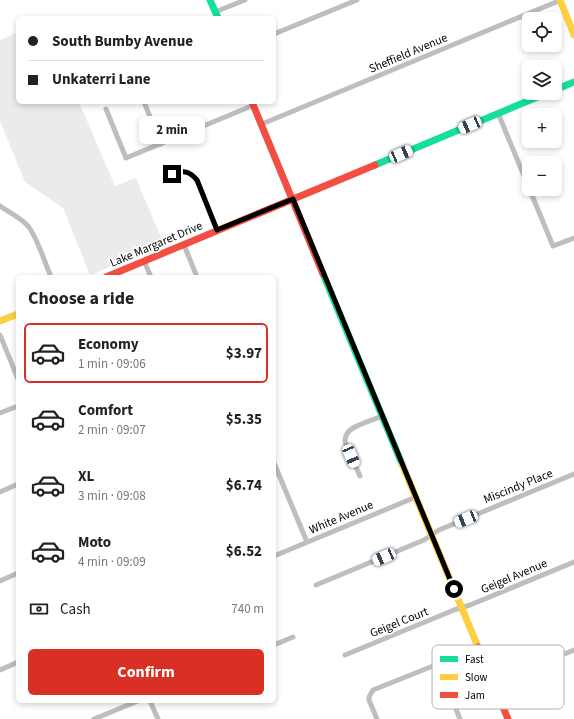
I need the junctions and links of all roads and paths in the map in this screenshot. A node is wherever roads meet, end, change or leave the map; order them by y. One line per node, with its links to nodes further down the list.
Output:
1 (210, 0): 5 (street)
2 (245, 0): 5 (street)
3 (356, 0): 6 (street)
4 (560, 0): 7 (street); 15 (street, Sheffield Avenue)
5 (217, 15)
6 (276, 33)
7 (574, 35)
8 (574, 82): 9 (street)
9 (562, 87)
10 (531, 100): 14 (street, Lake Margaret Drive)
11 (145, 104): 16 (street)
12 (253, 104): 15 (street); 16 (street)
13 (106, 109): 16 (street)
14 (498, 114): 18 (street, Lake Margaret Drive); 21 (street)
15 (262, 124): 18 (street)
16 (162, 144)
17 (172, 174): 20 (street)
18 (293, 199): 20 (street, Lake Margaret Drive); 34 (street)
19 (0, 206): 24 (street)
20 (217, 230): 22 (street, Lake Margaret Drive)
21 (574, 238)
22 (184, 245): 23 (street, Lake Margaret Drive); 27 (street)
23 (144, 261): 25 (street, Lake Margaret Drive); 26 (street)
24 (50, 275)
25 (111, 275)
26 (150, 275)
27 (196, 275)
28 (16, 315): 29 (street)
29 (0, 321)
30 (0, 335): 31 (street)
31 (16, 374)
32 (16, 407): 33 (street)
33 (0, 413)
34 (382, 416): 37 (street); 40 (street)
35 (276, 468): 42 (street)
36 (574, 474): 41 (street, Miscindy Place)
37 (360, 476)
38 (16, 485): 39 (street)
39 (0, 492)
40 (416, 497): 41 (street); 42 (street, White Avenue)
41 (432, 535): 47 (street, Miscindy Place); 48 (street)
42 (307, 542): 43 (street, White Avenue)
43 (276, 555)
44 (574, 562): 48 (street, Geigel Avenue)
45 (16, 574): 46 (street)
46 (0, 581)
47 (316, 585)
48 (462, 608): 51 (street); 54 (street, Geigel Court)
49 (293, 637): 50 (street)
50 (276, 643)
51 (477, 645)
52 (574, 650): 53 (street)
53 (564, 654)
54 (344, 655)
55 (16, 663): 57 (street)
56 (432, 666): 64 (street)
57 (0, 670)
58 (133, 703): 62 (street)
59 (151, 703): 63 (street)
60 (456, 709): 65 (street)
61 (504, 709): 66 (street)
62 (94, 719)
63 (158, 719)
64 (377, 719)
65 (460, 719)
66 (508, 719)

